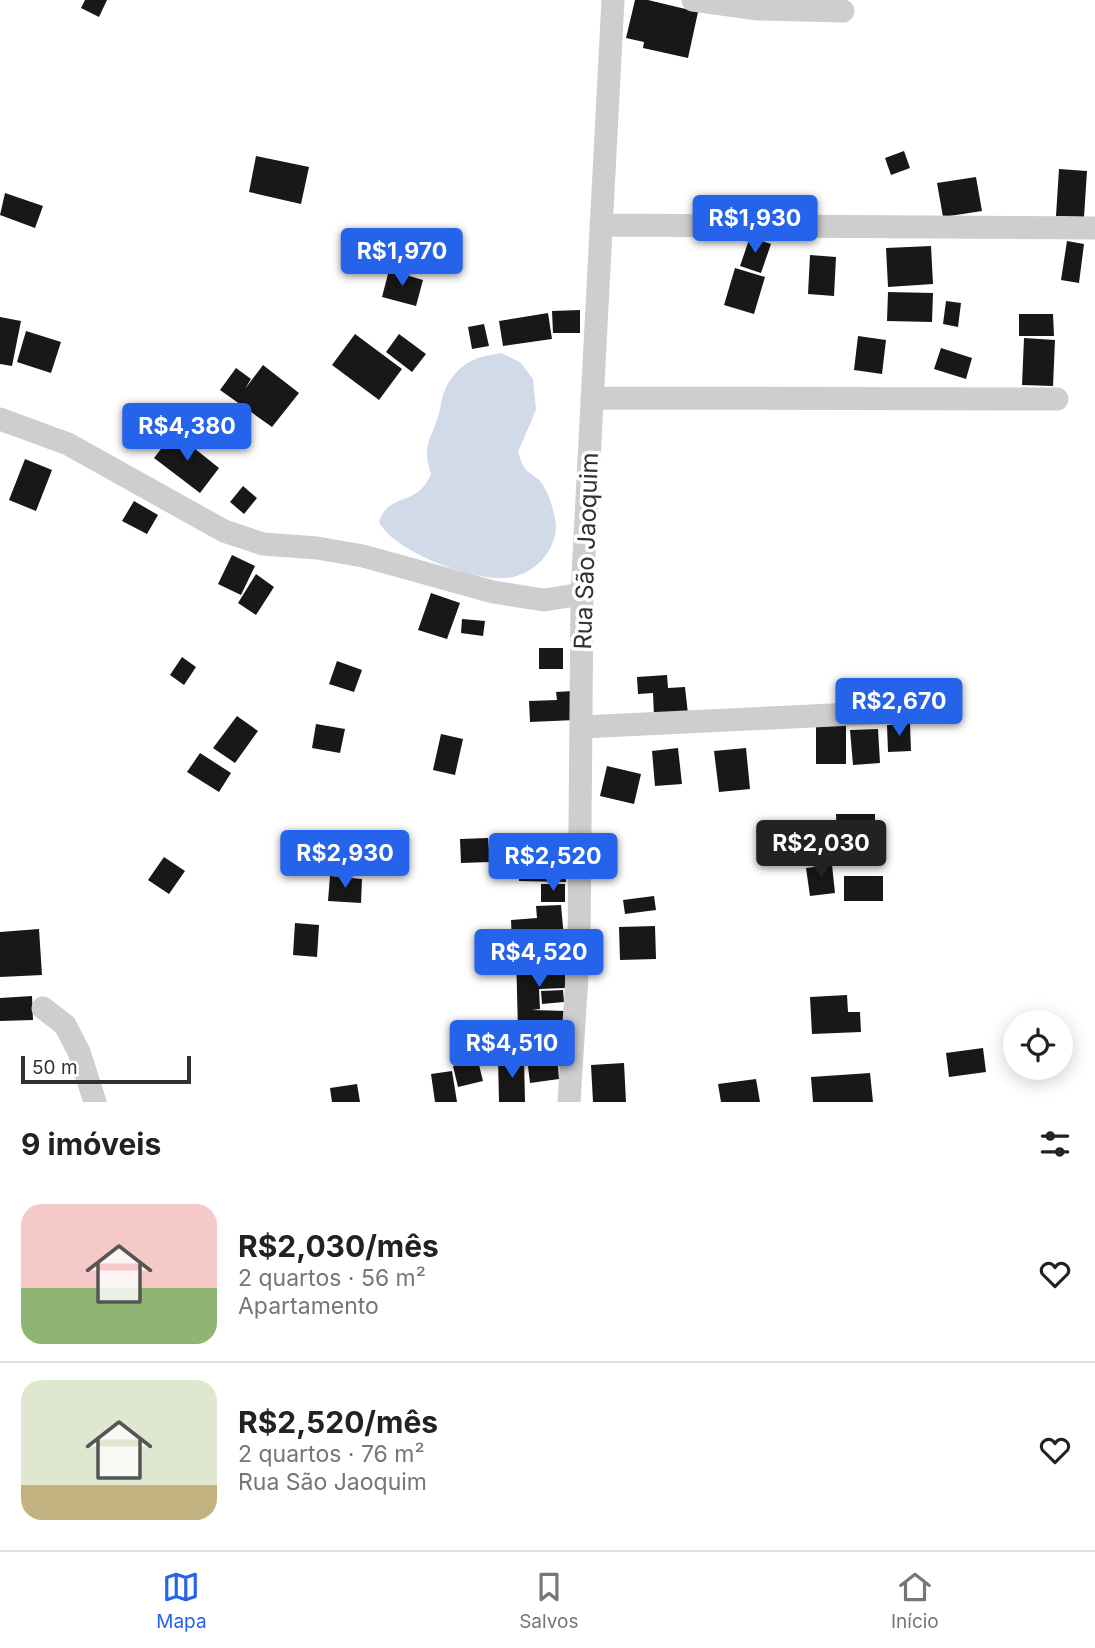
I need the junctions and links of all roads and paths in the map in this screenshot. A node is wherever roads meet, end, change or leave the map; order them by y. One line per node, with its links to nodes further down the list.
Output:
1 (613, 0): 4 (street, Rua São Jaoquim)
2 (693, 0): 3 (street)
3 (843, 10)
4 (601, 225): 5 (street); 6 (street, Rua São Jaoquim)
5 (1095, 228)
6 (592, 398): 7 (street); 9 (street, Rua São Jaoquim)
7 (1058, 399)
8 (0, 418): 9 (street)
9 (582, 594): 11 (street, Rua São Jaoquim)
10 (895, 712): 11 (street)
11 (582, 727): 14 (street, Rua São Jaoquim)
12 (43, 1008): 13 (street)
13 (95, 1102)
14 (568, 1102)

